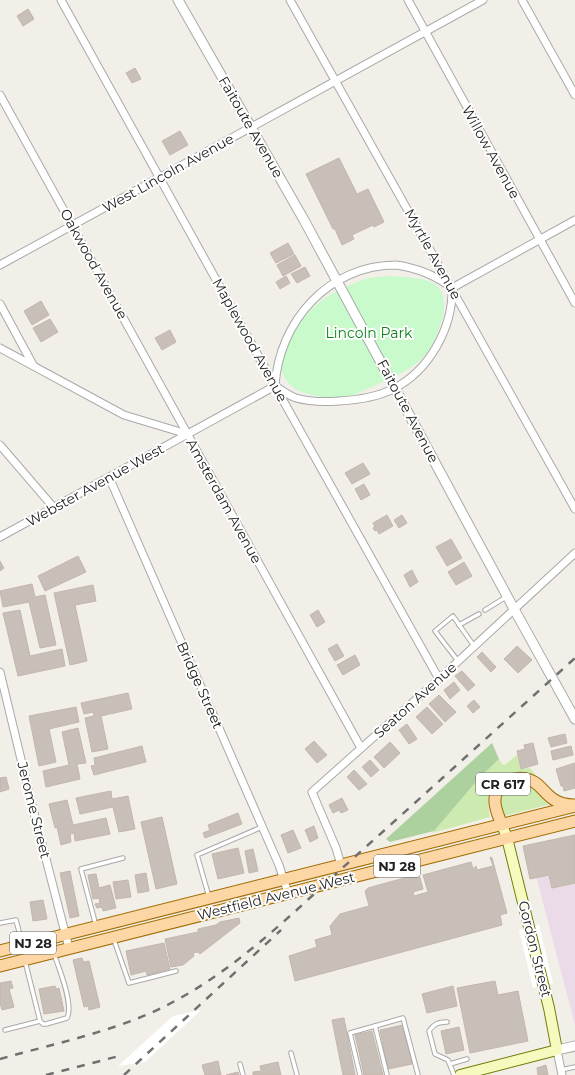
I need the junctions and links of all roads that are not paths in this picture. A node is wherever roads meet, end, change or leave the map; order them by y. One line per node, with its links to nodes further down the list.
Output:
1 (61, 0): 12 (street, Maplewood Avenue)
2 (178, 0): 11 (street, Faitoute Avenue)
3 (290, 0): 8 (street, Myrtle Avenue)
4 (408, 0): 7 (street, Willow Avenue)
5 (483, 0): 7 (street, West Lincoln Avenue)
6 (522, 0): 10 (street)
7 (425, 32): 8 (street, West Lincoln Avenue); 15 (street, Willow Avenue)
8 (336, 81): 11 (street, West Lincoln Avenue); 18 (street, Myrtle Avenue)
9 (0, 95): 14 (street, Oakwood Avenue)
10 (575, 95)
11 (251, 128): 12 (street, West Lincoln Avenue); 17 (street, Faitoute Avenue)
12 (160, 177): 14 (street, West Lincoln Avenue); 23 (street, Maplewood Avenue)
13 (575, 220): 15 (street)
14 (72, 225): 16 (street, West Lincoln Avenue); 25 (street, Oakwood Avenue)
15 (540, 240): 18 (street); 19 (street, Willow Avenue)
16 (0, 265)
17 (337, 281): 18 (street); 23 (street); 24 (street, Faitoute Avenue)
18 (452, 288): 24 (street); 29 (street, Myrtle Avenue)
19 (575, 303)
20 (0, 304): 22 (street)
21 (0, 348): 22 (street, Amsterdam Avenue)
22 (33, 366): 25 (street, Amsterdam Avenue)
23 (275, 386): 24 (street); 25 (street, Webster Avenue West); 40 (street, Maplewood Avenue)
24 (395, 388): 32 (street, Faitoute Avenue)
25 (187, 434): 27 (street, Webster Avenue West); 42 (street, Amsterdam Avenue)
26 (0, 445): 28 (street)
27 (109, 478): 28 (street, Webster Avenue West); 46 (street, Bridge Street)
28 (54, 508): 30 (street, Webster Avenue West)
29 (575, 509)
30 (0, 537)
31 (575, 553): 33 (street, Seaton Avenue)
32 (507, 596): 33 (street, Faitoute Avenue); 34 (lane)
33 (514, 609): 37 (street, Seaton Avenue); 41 (street, Faitoute Avenue)
34 (485, 610)
35 (479, 614): 36 (lane)
36 (460, 625): 37 (lane); 38 (lane)
37 (474, 646): 38 (street, Seaton Avenue)
38 (458, 662): 40 (street, Seaton Avenue)
39 (0, 672): 55 (street, Jerome Street)
40 (439, 679): 42 (street, Seaton Avenue)
41 (575, 719)
42 (361, 748): 49 (street, Seaton Avenue)
43 (575, 806): 45 (main road, Westfield Avenue West / NJ 28); 45 (main road, CR 617)
44 (575, 821): 47 (main road, Westfield Avenue West / NJ 28)
45 (502, 825): 47 (main road, Gordon Street / CR 617); 49 (main road, Westfield Avenue West / NJ 28)
46 (262, 827): 50 (street, Bridge Street); 52 (lane)
47 (506, 838): 51 (main road, Westfield Avenue West / NJ 28); 69 (main road, Gordon Street / CR 617)
48 (123, 858): 54 (lane)
49 (341, 865): 50 (main road, Westfield Avenue West / NJ 28)
50 (284, 879): 51 (street, Bridge Street); 52 (main road, Westfield Avenue West / NJ 28)
51 (288, 893): 56 (main road, Westfield Avenue West / NJ 28)
52 (209, 898): 54 (main road, Westfield Avenue West / NJ 28)
53 (0, 924): 57 (lane)
54 (96, 927): 55 (main road, Westfield Avenue West / NJ 28)
55 (66, 934): 57 (main road, Westfield Avenue West / NJ 28); 58 (street, Jerome Street)
56 (113, 937): 58 (main road, Westfield Avenue West / NJ 28); 63 (lane)
57 (23, 945): 59 (main road, Westfield Avenue West / NJ 28)
58 (69, 948): 60 (main road, Westfield Avenue West / NJ 28)
59 (0, 951)
60 (54, 952): 61 (main road, Westfield Avenue West / NJ 28); 64 (lane)
61 (24, 960): 62 (main road, Westfield Avenue West / NJ 28); 64 (lane)
62 (0, 966)
63 (176, 971)
64 (40, 1021): 67 (lane)
65 (447, 1022): 73 (lane)
66 (375, 1026): 78 (lane); 79 (lane); 80 (lane)
67 (5, 1030)
68 (575, 1046): 69 (street)
69 (557, 1050): 75 (street, Gordon Street); 82 (main road)
70 (291, 1053): 77 (lane)
71 (467, 1060): 73 (lane)
72 (240, 1064): 76 (lane)
73 (450, 1064): 81 (lane)
74 (575, 1067): 75 (lane)
75 (562, 1073)
76 (243, 1075)
77 (297, 1075)
78 (360, 1075)
79 (387, 1075)
80 (418, 1075)
81 (454, 1075)
82 (460, 1075)

